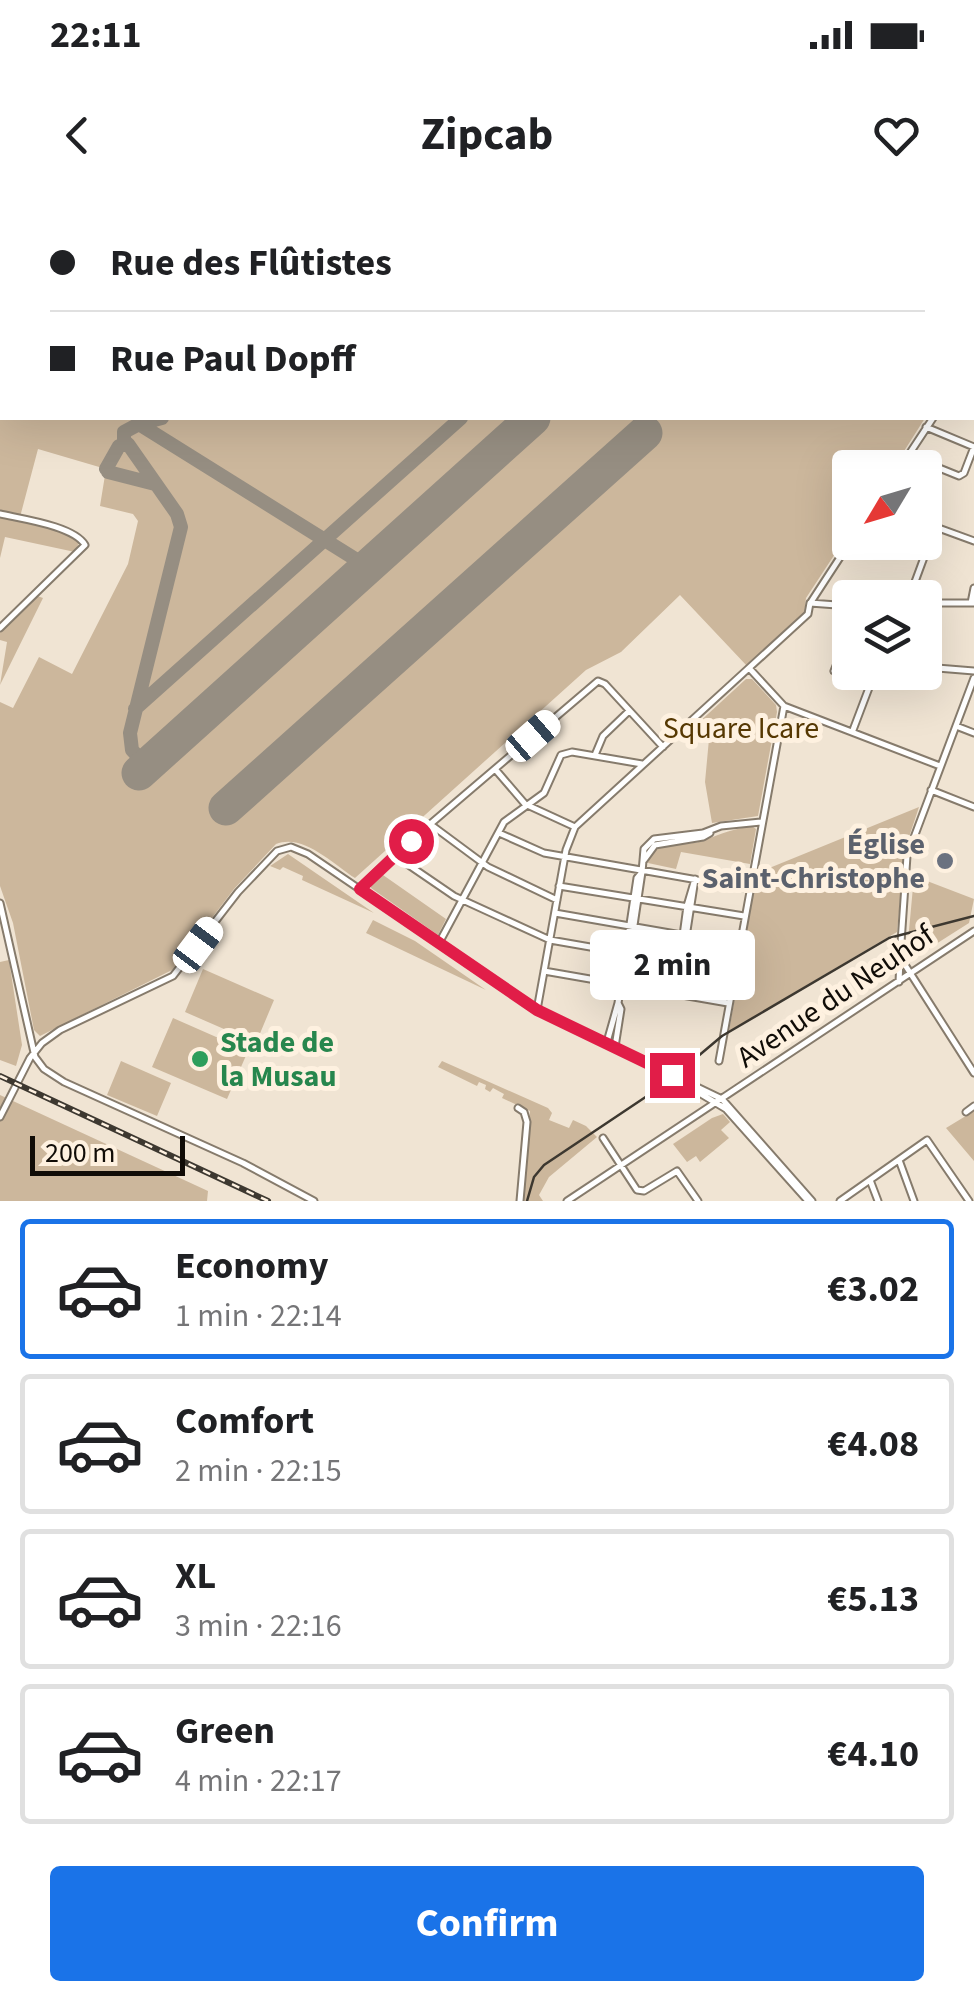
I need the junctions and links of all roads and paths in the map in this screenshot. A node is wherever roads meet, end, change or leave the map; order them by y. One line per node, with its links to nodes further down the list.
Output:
1 (931, 420): 2 (street)
2 (926, 426): 3 (street); 4 (street)
3 (974, 447): 5 (street)
4 (911, 450)
5 (942, 469)
6 (0, 514): 15 (street)
7 (942, 529): 8 (street)
8 (974, 541)
9 (838, 560): 11 (street)
10 (974, 588): 12 (street)
11 (810, 603): 14 (street); 16 (street)
12 (972, 603): 13 (street)
13 (942, 604)
14 (832, 605)
15 (0, 628)
16 (749, 668): 21 (street); 26 (street)
17 (942, 670): 18 (street)
18 (974, 675): 20 (street)
19 (868, 690): 24 (street)
20 (971, 698): 23 (street)
21 (784, 706): 24 (street); 34 (street)
22 (629, 710): 26 (street); 27 (street); 30 (street)
23 (956, 726): 25 (street); 29 (street)
24 (852, 732): 29 (street)
25 (974, 733)
26 (663, 747): 28 (street)
27 (595, 756): 28 (street); 32 (street)
28 (644, 764): 36 (street)
29 (940, 766): 31 (street)
30 (495, 769): 32 (street); 35 (street)
31 (930, 790): 33 (street); 60 (street)
32 (528, 806): 36 (street); 37 (street)
33 (974, 807)
34 (761, 822): 41 (street); 44 (street)
35 (430, 824): 38 (street); 40 (street)
36 (576, 827): 39 (street)
37 (498, 832): 39 (street); 40 (street)
38 (394, 855): 45 (street); 47 (street)
39 (565, 857): 41 (street); 43 (street)
40 (482, 862): 47 (street); 48 (street)
41 (642, 872): 42 (street); 46 (street)
42 (695, 880): 44 (street); 50 (street)
43 (560, 886): 46 (street); 48 (street)
44 (749, 888): 52 (street)
45 (360, 889): 57 (street); 73 (street)
46 (637, 898): 50 (street); 53 (street)
47 (462, 900): 56 (street); 57 (street)
48 (557, 900): 51 (street)
49 (0, 903): 73 (street)
50 (690, 907): 52 (street); 55 (street)
51 (555, 913): 53 (street); 56 (street)
52 (744, 916): 58 (street)
53 (632, 926): 55 (street); 59 (street)
54 (974, 931): 64 (street, Avenue du Neuhof)
55 (685, 935): 58 (street); 61 (street)
56 (550, 940): 59 (street); 62 (street)
57 (439, 943): 70 (street)
58 (739, 945): 63 (street)
59 (627, 954): 61 (street); 66 (street)
60 (900, 957): 64 (street); 65 (street)
61 (680, 963): 63 (street); 67 (street)
62 (544, 971): 66 (street); 70 (street)
63 (734, 972): 69 (street)
64 (909, 975): 65 (street, Avenue du Neuhof); 75 (street)
65 (899, 982): 76 (street, Avenue du Neuhof)
66 (622, 985): 67 (street); 68 (street)
67 (674, 994): 69 (street)
68 (618, 1003): 71 (street); 72 (street)
69 (729, 1003): 74 (street)
70 (537, 1010): 71 (street)
71 (606, 1043): 72 (street)
72 (616, 1047): 76 (street)
73 (34, 1053): 80 (street); 86 (street)
74 (719, 1060)
75 (974, 1073)
76 (719, 1101): 83 (street, Avenue du Neuhof); 89 (street)
77 (974, 1106): 79 (street)
78 (518, 1108): 87 (street)
79 (966, 1112)
80 (0, 1117)
81 (602, 1138): 83 (street)
82 (899, 1160): 84 (street); 92 (street); 93 (street)
83 (620, 1166): 85 (street, Avenue du Neuhof); 88 (street)
84 (870, 1180): 90 (street); 91 (street)
85 (569, 1200)
86 (314, 1201)
87 (520, 1201)
88 (698, 1201)
89 (810, 1201)
90 (840, 1201)
91 (878, 1201)
92 (914, 1201)
93 (969, 1201)

